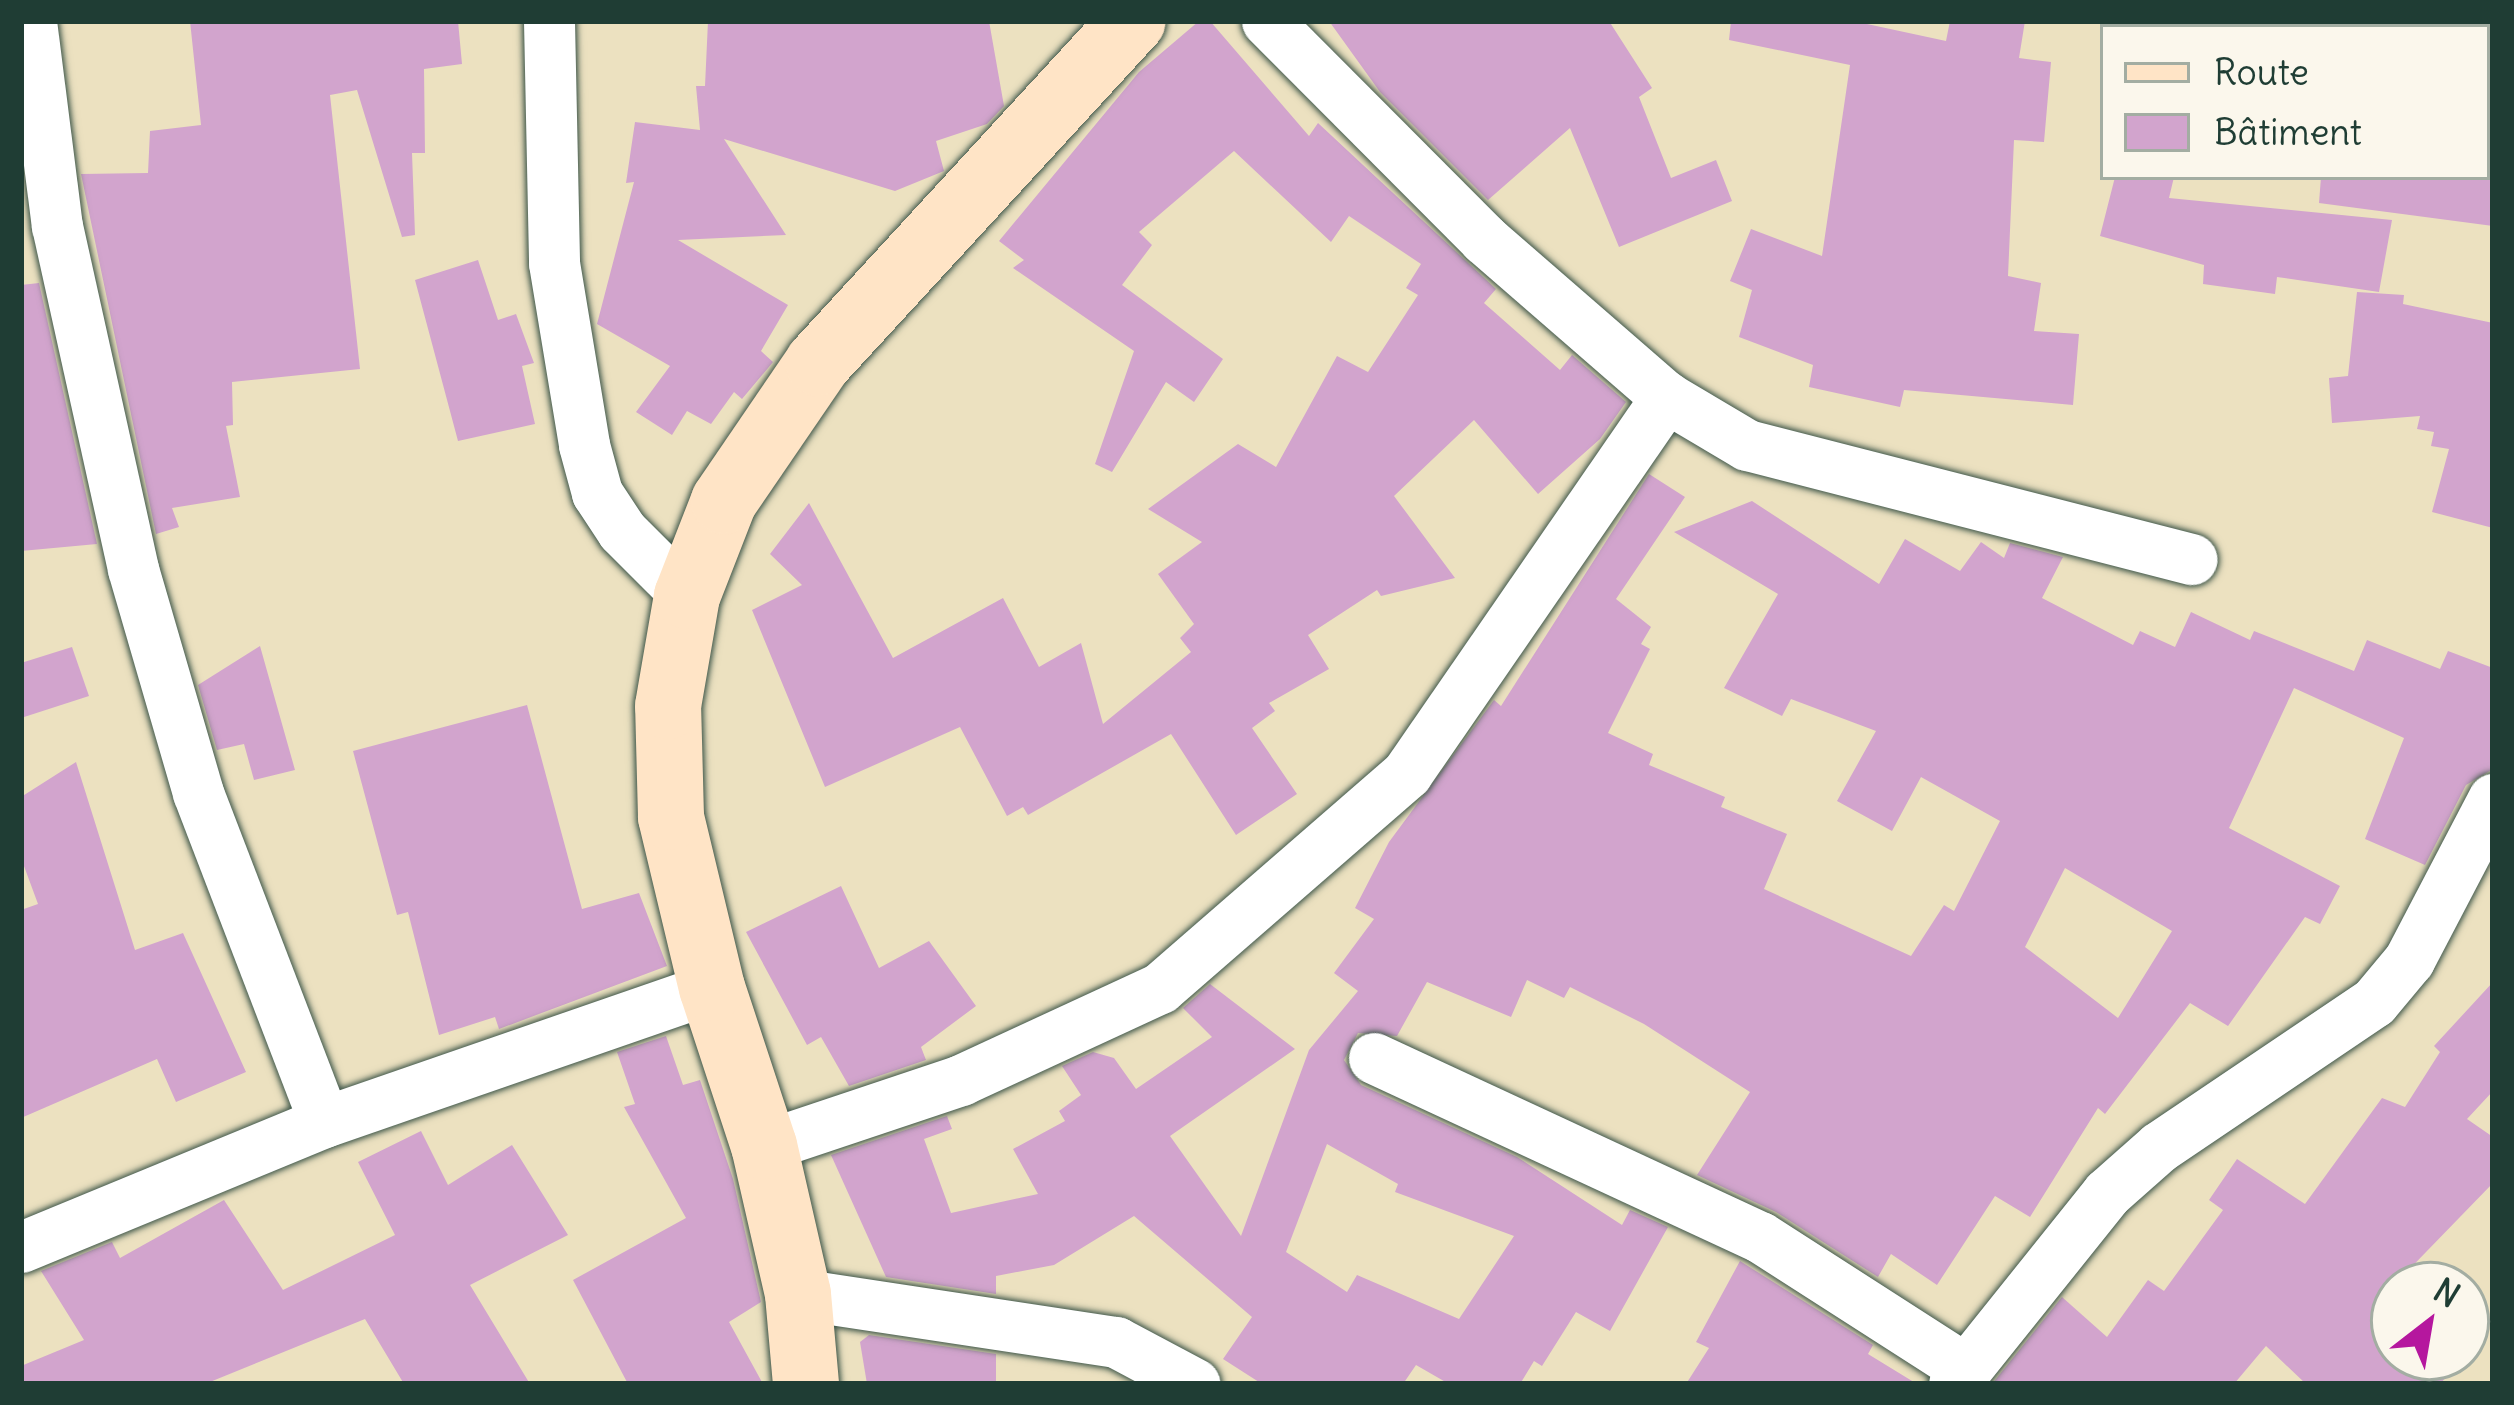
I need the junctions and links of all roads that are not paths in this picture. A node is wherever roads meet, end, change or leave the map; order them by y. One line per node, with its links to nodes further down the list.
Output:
1 (31, 21): 11 (street)
2 (549, 21): 7 (street)
3 (1133, 21): 7 (main road)
4 (1268, 21): 5 (street)
5 (1666, 397): 6 (street); 12 (street)
6 (2192, 559)
7 (687, 596): 9 (main road)
8 (2493, 799): 15 (street)
9 (712, 988): 11 (street); 12 (main road)
10 (1374, 1058): 15 (street)
11 (324, 1122): 13 (street)
12 (764, 1146): 14 (main road)
13 (21, 1246)
14 (798, 1294): 16 (main road); 17 (street)
15 (1960, 1376)
16 (806, 1384)
17 (1195, 1384)

